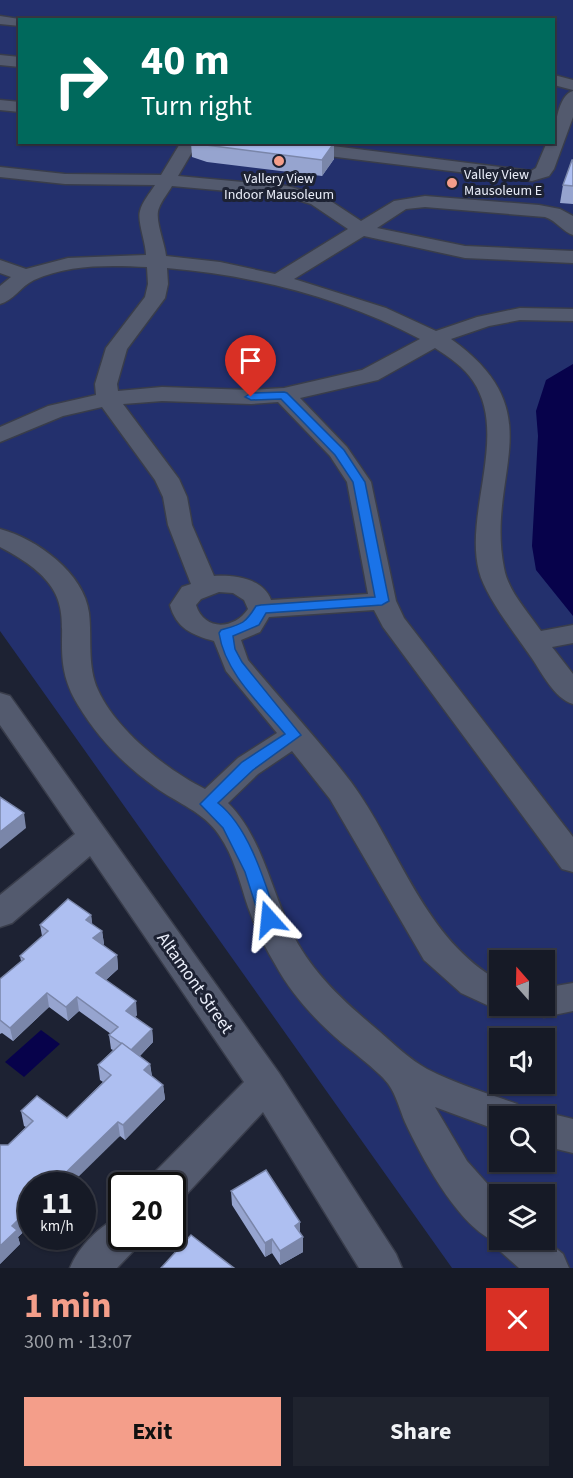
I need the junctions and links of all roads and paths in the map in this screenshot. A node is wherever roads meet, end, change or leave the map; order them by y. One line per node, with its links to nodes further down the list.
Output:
1 (0, 20): 2 (street)
2 (18, 22)
3 (0, 60): 4 (street)
4 (18, 62)
5 (555, 80): 6 (street)
6 (573, 85)
7 (573, 96): 10 (street)
8 (0, 105): 9 (street)
9 (18, 107)
10 (555, 143)
11 (189, 144): 16 (street)
12 (282, 144): 14 (street)
13 (555, 144): 14 (street)
14 (310, 146)
15 (0, 171): 16 (street)
16 (165, 180): 17 (street); 20 (street)
17 (361, 229): 18 (street); 19 (street); 23 (street)
18 (573, 229)
19 (573, 257)
20 (156, 262): 22 (street); 23 (street); 28 (street)
21 (0, 266): 22 (street)
22 (26, 276): 24 (street)
23 (278, 281): 26 (street)
24 (0, 298)
25 (573, 315): 26 (street)
26 (436, 339): 27 (street); 36 (street)
27 (284, 395): 28 (street); 32 (street)
28 (108, 399): 29 (street); 31 (street)
29 (0, 435)
30 (0, 537): 40 (street)
31 (205, 586): 33 (street); 34 (street)
32 (382, 601): 33 (street); 42 (street)
33 (261, 609): 34 (street)
34 (226, 633): 39 (street)
35 (573, 634): 36 (street)
36 (534, 641): 37 (street)
37 (573, 694)
38 (0, 703): 41 (street, Altamont Street)
39 (294, 735): 40 (street); 44 (street)
40 (207, 804): 47 (street)
41 (93, 836): 43 (street); 48 (street, Altamont Street)
42 (573, 860)
43 (0, 914)
44 (489, 993)
45 (573, 997): 46 (street)
46 (555, 1001)
47 (403, 1074): 49 (street); 53 (street)
48 (266, 1084): 52 (street); 57 (street, Altamont Street)
49 (489, 1111)
50 (555, 1132): 51 (street)
51 (573, 1136)
52 (181, 1172)
53 (489, 1214)
54 (108, 1249): 56 (street)
55 (528, 1250): 58 (street)
56 (90, 1268)
57 (382, 1268)
58 (549, 1268)

